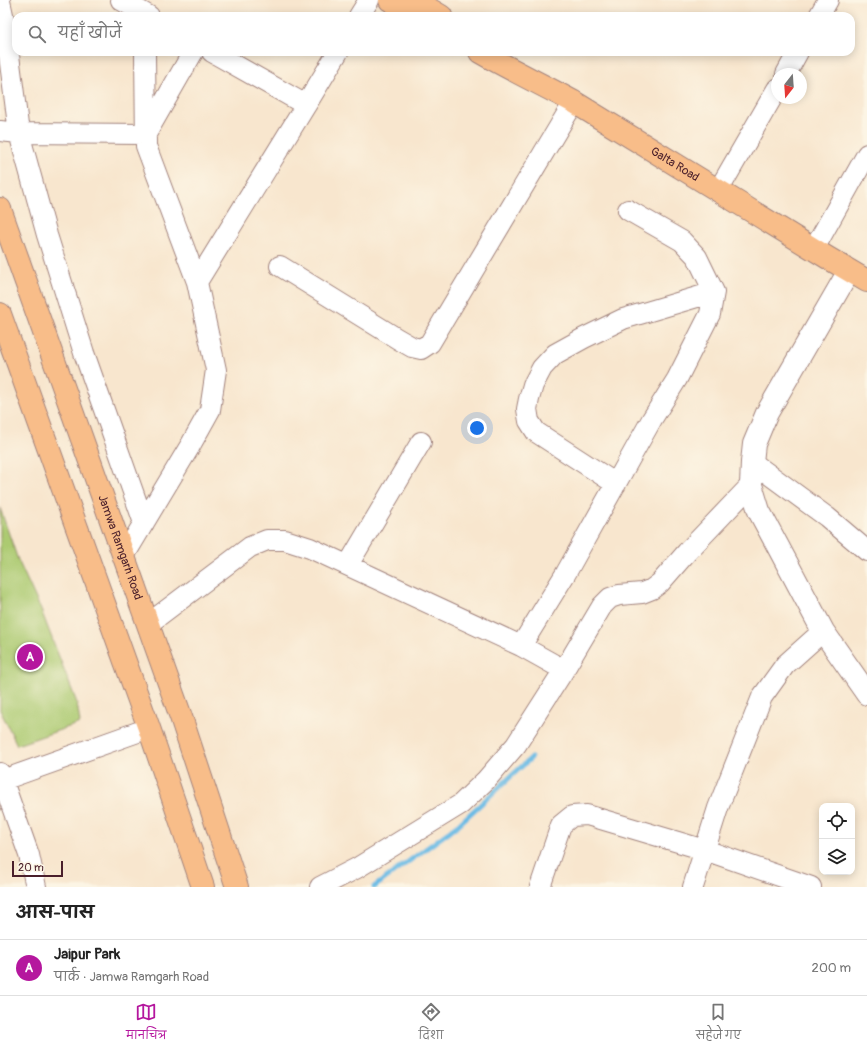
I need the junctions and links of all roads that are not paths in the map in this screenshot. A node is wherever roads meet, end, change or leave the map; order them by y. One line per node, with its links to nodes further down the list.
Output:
1 (121, 0): 7 (street)
2 (369, 0): 8 (street)
3 (390, 0): 9 (main road)
4 (414, 0): 10 (main road)
5 (828, 0): 11 (street)
6 (0, 2): 24 (street)
7 (142, 12)
8 (362, 12)
9 (411, 12)
10 (434, 12)
11 (821, 12)
12 (145, 56): 25 (street)
13 (191, 56): 25 (street)
14 (219, 56): 23 (street)
15 (336, 56): 23 (street)
16 (487, 56): 20 (main road, Galta Road)
17 (509, 56): 20 (main road)
18 (796, 56): 19 (street)
19 (789, 68)
20 (542, 84): 22 (main road, Galta Road)
21 (771, 99): 27 (street)
22 (574, 102): 27 (main road, Galta Road); 31 (street)
23 (306, 105): 33 (street)
24 (9, 132): 25 (street); 40 (street)
25 (146, 134): 33 (street)
26 (867, 154): 30 (street)
27 (718, 191): 30 (main road, Galta Road)
28 (0, 209): 42 (main road, Jamwa Ramgarh Road)
29 (628, 210): 34 (street)
30 (814, 249): 32 (main road, Galta Road)
31 (280, 266)
32 (858, 276): 37 (street)
33 (197, 282): 40 (street)
34 (714, 292): 38 (street); 38 (street)
35 (0, 314): 49 (main road)
36 (421, 442): 43 (street)
37 (752, 462): 39 (street); 41 (street)
38 (616, 484): 46 (street)
39 (751, 484): 45 (street); 47 (street)
40 (144, 523): 42 (street)
41 (867, 551)
42 (124, 556): 44 (main road, Jamwa Ramgarh Road)
43 (348, 565): 44 (street); 46 (street)
44 (148, 624): 54 (main road, Jamwa Ramgarh Road)
45 (823, 630): 48 (street); 51 (street)
46 (521, 646): 47 (street)
47 (564, 670): 55 (street)
48 (867, 694)
49 (149, 728): 50 (street); 53 (main road)
50 (1, 778): 52 (street)
51 (705, 850): 56 (street); 57 (street); 58 (street)
52 (36, 887)
53 (203, 887)
54 (237, 887)
55 (320, 887)
56 (540, 887)
57 (693, 887)
58 (811, 887)

